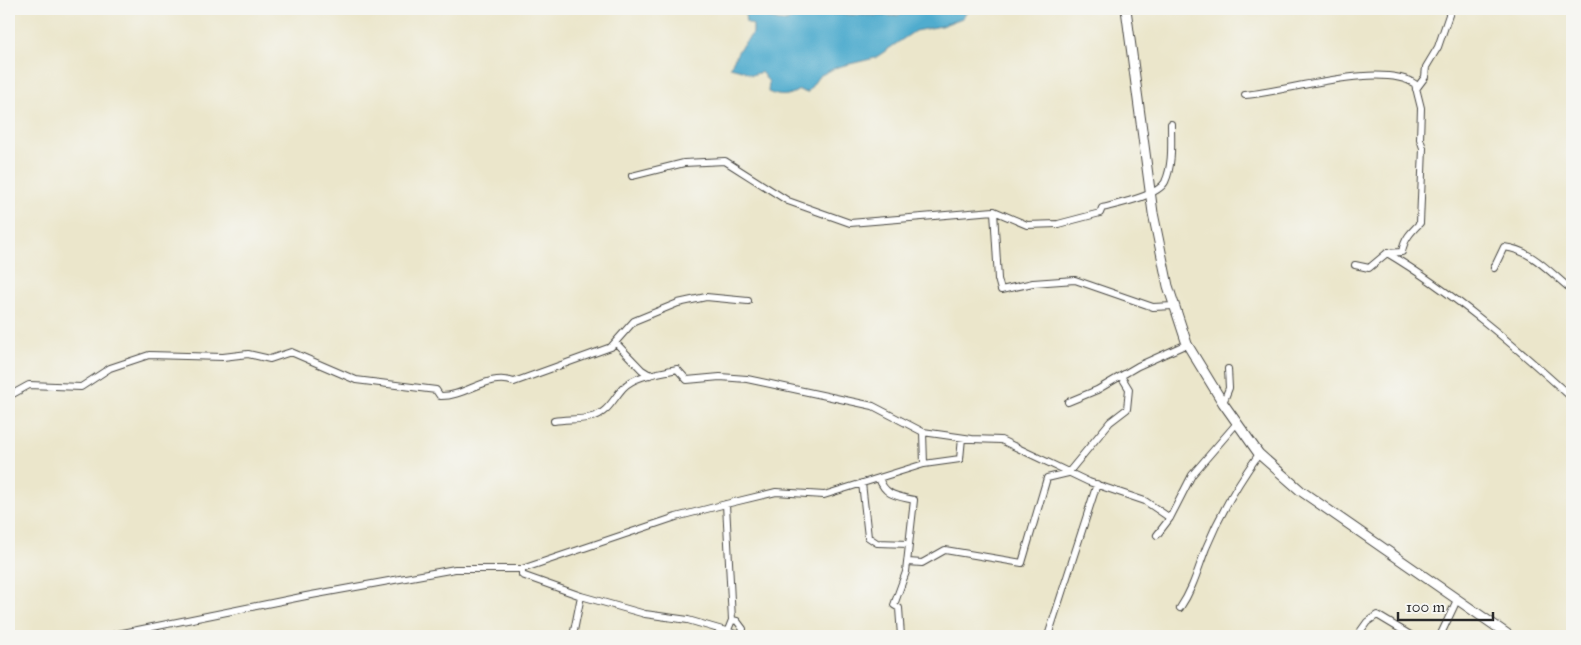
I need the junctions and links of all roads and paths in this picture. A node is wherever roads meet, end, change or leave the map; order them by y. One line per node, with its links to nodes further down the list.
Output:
1 (1126, 9): 7 (highway)
2 (1451, 9): 3 (street)
3 (1416, 89): 4 (street); 9 (street)
4 (1245, 95)
5 (1171, 124): 7 (street)
6 (632, 176): 8 (street)
7 (1150, 194): 8 (street); 14 (highway)
8 (994, 212): 14 (street)
9 (1388, 253): 10 (street); 21 (street)
10 (1354, 265)
11 (1494, 268): 12 (street)
12 (1572, 290)
13 (748, 301): 15 (street)
14 (1174, 306): 16 (highway)
15 (616, 343): 18 (street); 20 (street)
16 (1187, 344): 19 (street); 23 (highway)
17 (1228, 370): 23 (street)
18 (650, 375): 24 (street); 26 (street)
19 (1120, 376): 22 (street); 30 (street)
20 (9, 396)
21 (1572, 398)
22 (1068, 402)
23 (1223, 403): 25 (highway)
24 (554, 421)
25 (1237, 423): 28 (highway); 35 (street)
26 (924, 432): 27 (street); 29 (street)
27 (962, 438): 29 (street); 30 (street)
28 (1260, 454): 41 (highway); 42 (street)
29 (924, 464): 31 (street)
30 (1068, 473): 33 (street); 38 (street)
31 (880, 478): 32 (street); 37 (street)
32 (862, 483): 34 (street); 37 (street)
33 (1097, 484): 35 (street); 48 (street)
34 (726, 504): 39 (street); 43 (street)
35 (1170, 518): 36 (street)
36 (1157, 535)
37 (910, 544): 38 (street)
38 (908, 562): 47 (street)
39 (522, 569): 40 (street); 45 (street)
40 (581, 596): 44 (street); 46 (street)
41 (1457, 600): 51 (street); 52 (highway)
42 (1180, 608)
43 (732, 620): 44 (street); 44 (street)
44 (734, 635)
45 (108, 636)
46 (573, 636)
47 (901, 636)
48 (1048, 636)
49 (1356, 636): 50 (street)
50 (1412, 636)
51 (1440, 636)
52 (1510, 636)

